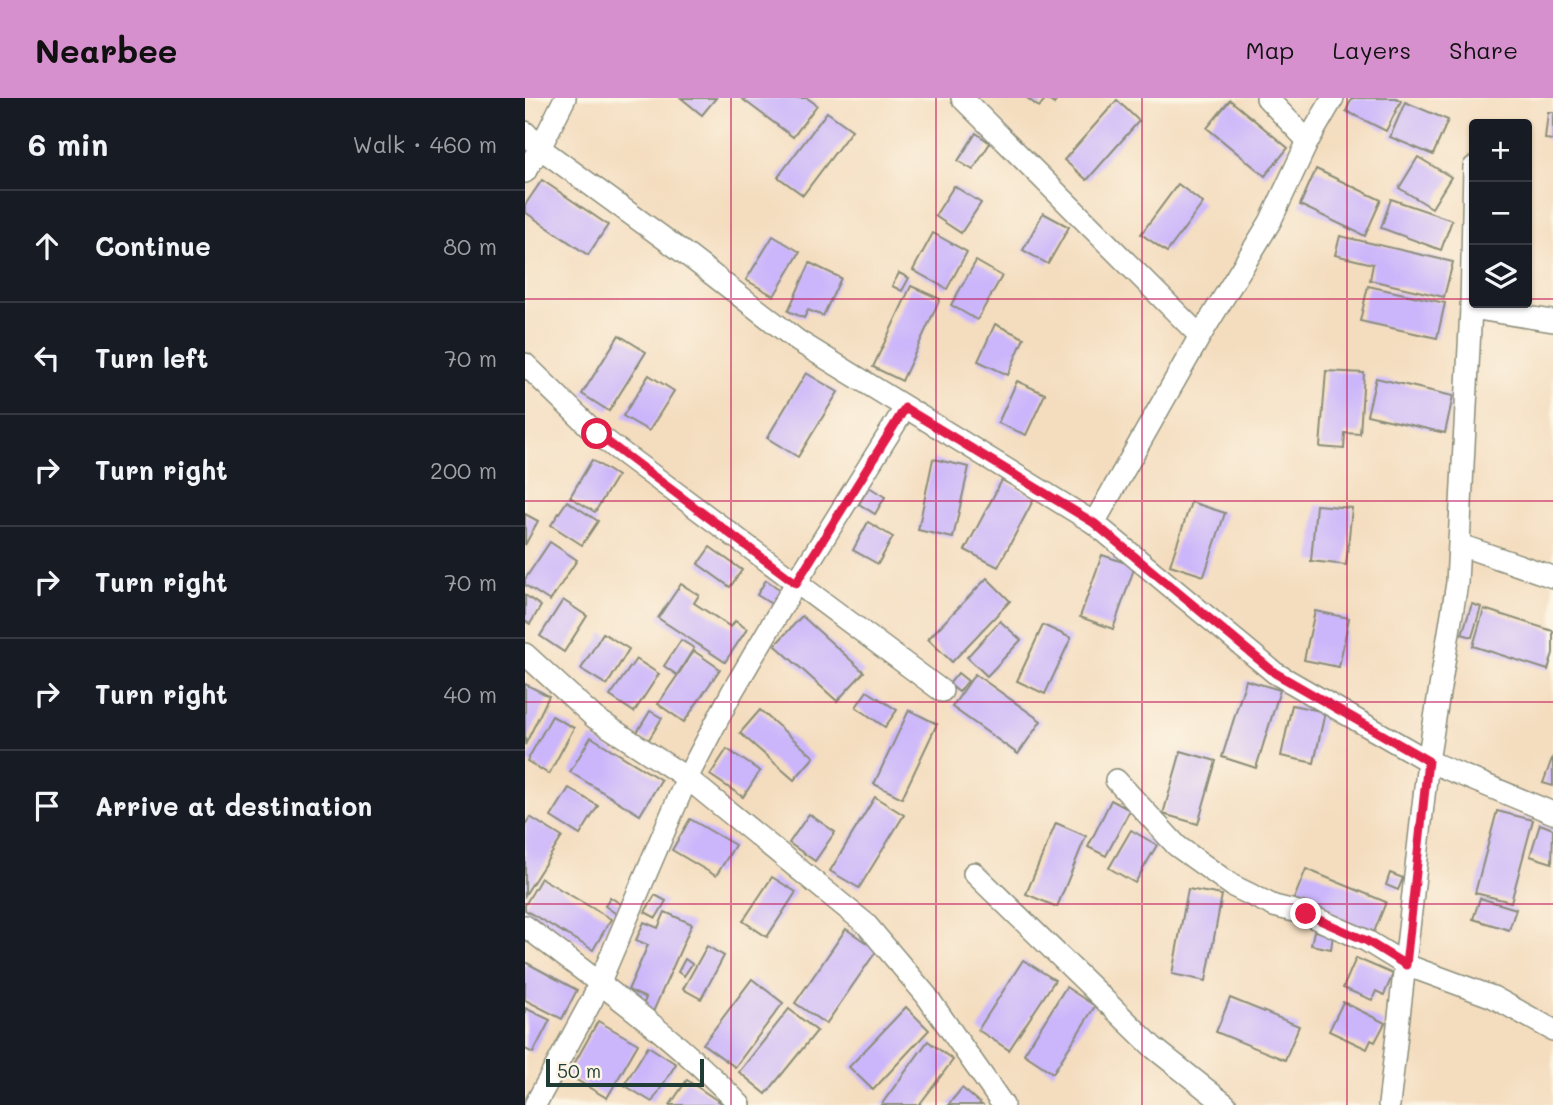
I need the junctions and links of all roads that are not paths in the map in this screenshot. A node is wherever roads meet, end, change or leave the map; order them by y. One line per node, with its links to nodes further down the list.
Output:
1 (565, 98): 7 (street)
2 (962, 98): 13 (street)
3 (1267, 98): 6 (street)
4 (1332, 98): 6 (street)
5 (525, 132): 7 (street)
6 (1308, 141): 13 (street)
7 (540, 148): 8 (street); 15 (street)
8 (525, 172)
9 (1474, 182): 10 (street)
10 (1472, 245)
11 (1471, 308): 12 (street); 17 (street)
12 (1553, 321)
13 (1201, 336): 16 (street)
14 (525, 364): 19 (street)
15 (905, 408): 16 (street); 19 (street)
16 (1094, 523): 22 (street)
17 (1460, 545): 18 (street); 22 (street)
18 (1553, 577)
19 (796, 583): 21 (street); 23 (street)
20 (525, 654): 23 (street)
21 (942, 691)
22 (1428, 761): 25 (street); 28 (street)
23 (687, 778): 29 (street); 33 (street)
24 (1116, 780): 28 (street)
25 (1553, 814)
26 (974, 873): 34 (street)
27 (525, 926): 29 (street)
28 (1406, 965): 30 (street); 35 (street)
29 (599, 983): 31 (street); 32 (street)
30 (1553, 1030)
31 (535, 1105)
32 (740, 1105)
33 (1003, 1105)
34 (1226, 1105)
35 (1389, 1105)

